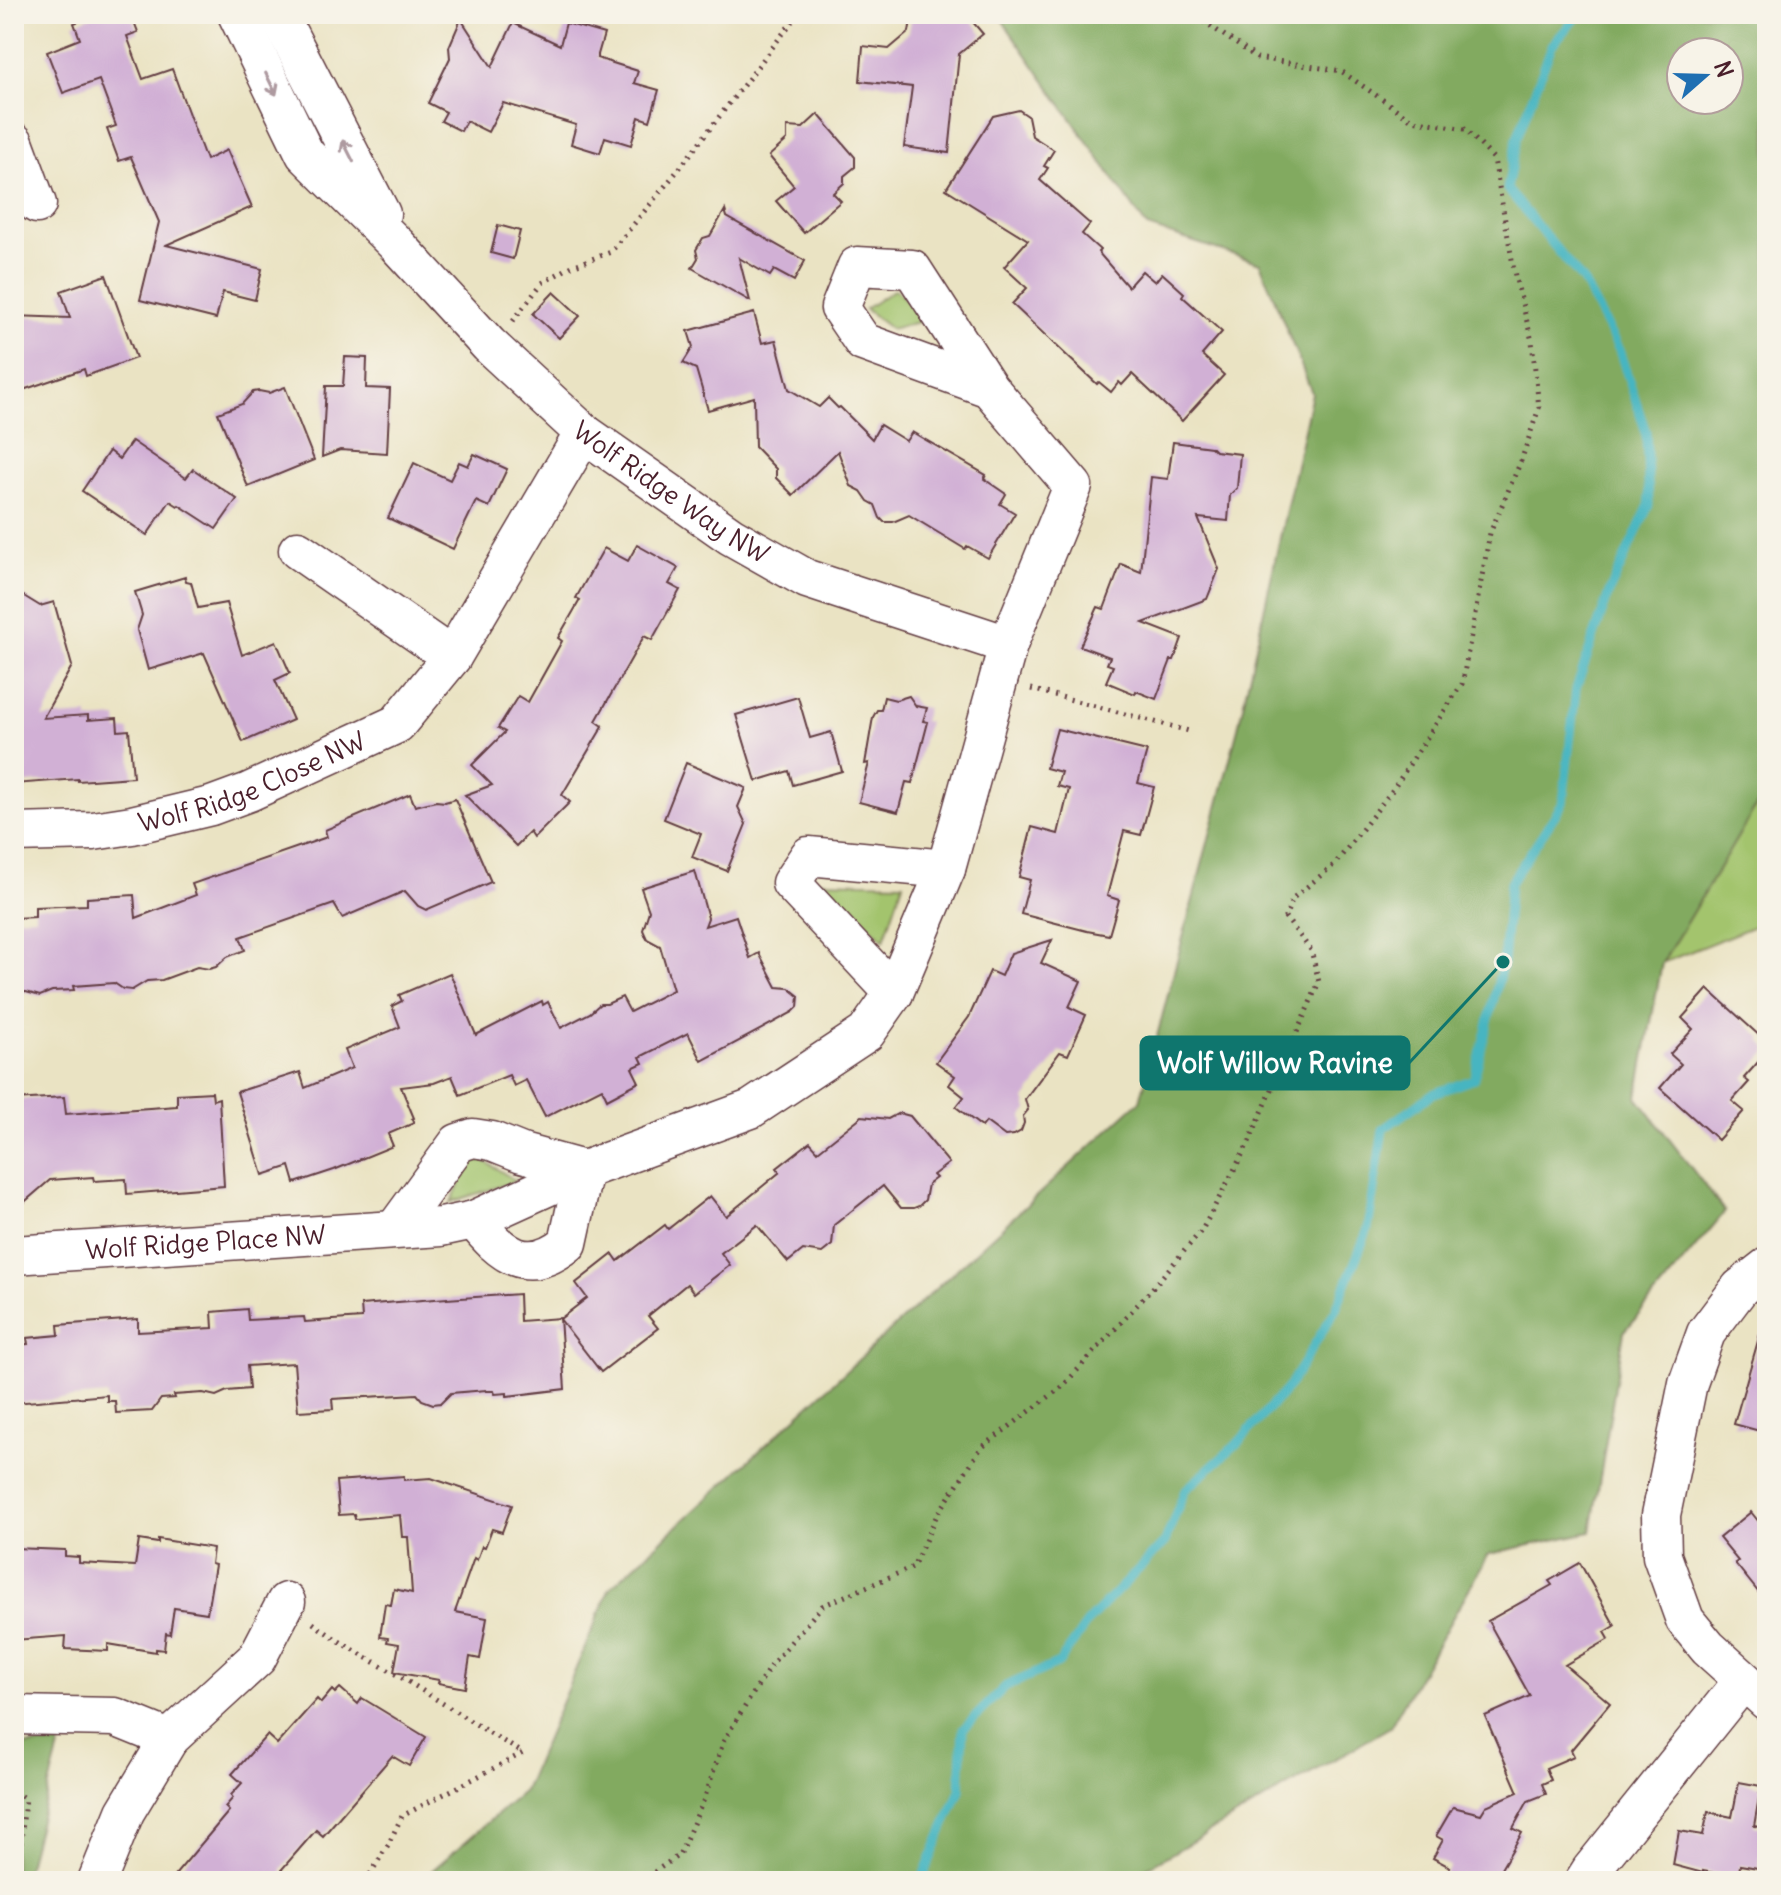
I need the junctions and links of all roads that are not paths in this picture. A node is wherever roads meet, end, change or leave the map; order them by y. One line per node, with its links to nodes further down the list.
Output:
1 (237, 14): 5 (street, Wolf Ridge Way NW, one-way to 5)
2 (278, 14): 5 (street, Wolf Ridge Way NW, one-way to 2)
3 (14, 142): 4 (street)
4 (37, 204)
5 (397, 245): 7 (street, Wolf Ridge Way NW)
6 (989, 388): 9 (street, Wolf Ridge Place NW)
7 (584, 433): 9 (street, Wolf Ridge Way NW); 10 (street, Wolf Ridge Close NW)
8 (298, 550): 10 (street)
9 (1008, 645): 12 (street, Wolf Ridge Place NW)
10 (452, 657): 11 (street, Wolf Ridge Close NW)
11 (14, 833)
12 (946, 869): 13 (street, Wolf Ridge Place NW); 13 (street)
13 (894, 993): 14 (street, Wolf Ridge Place NW)
14 (584, 1170): 15 (street, Wolf Ridge Place NW); 15 (street); 16 (street)
15 (474, 1220): 16 (street, Wolf Ridge Place NW)
16 (395, 1229): 17 (street, Wolf Ridge Place NW)
17 (14, 1255)
18 (1767, 1267): 20 (street)
19 (286, 1602): 22 (street)
20 (1755, 1691): 24 (street)
21 (14, 1715): 22 (street)
22 (169, 1739): 23 (street)
23 (97, 1881)
24 (1584, 1881)

